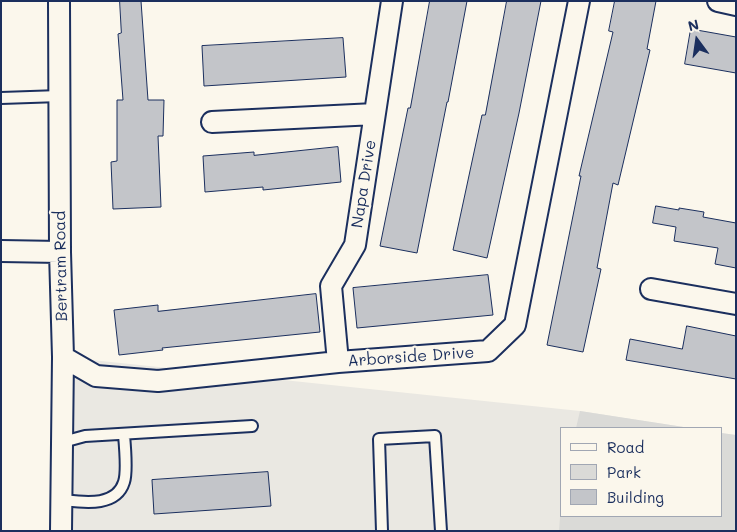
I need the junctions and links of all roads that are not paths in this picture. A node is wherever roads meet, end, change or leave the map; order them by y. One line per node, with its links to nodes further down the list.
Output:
1 (60, 1): 6 (street, Bertram Road)
2 (392, 1): 8 (street, Napa Drive)
3 (579, 1): 15 (street, Arborside Drive)
4 (718, 1): 5 (street)
5 (736, 5)
6 (60, 96): 7 (lane); 11 (street, Bertram Road)
7 (1, 98)
8 (375, 114): 9 (street); 15 (street, Napa Drive)
9 (212, 122)
10 (1, 251): 11 (street)
11 (60, 252): 14 (street, Bertram Road)
12 (651, 289): 13 (street)
13 (736, 304)
14 (63, 356): 15 (street, Arborside Drive); 18 (street, Bertram Road)
15 (338, 362)
16 (252, 426): 17 (lane)
17 (124, 435): 18 (lane); 19 (lane)
18 (63, 442): 19 (street, Bertram Road)
19 (61, 500): 20 (street, Bertram Road)
20 (61, 531)
21 (382, 531): 22 (lane)
22 (441, 531)

